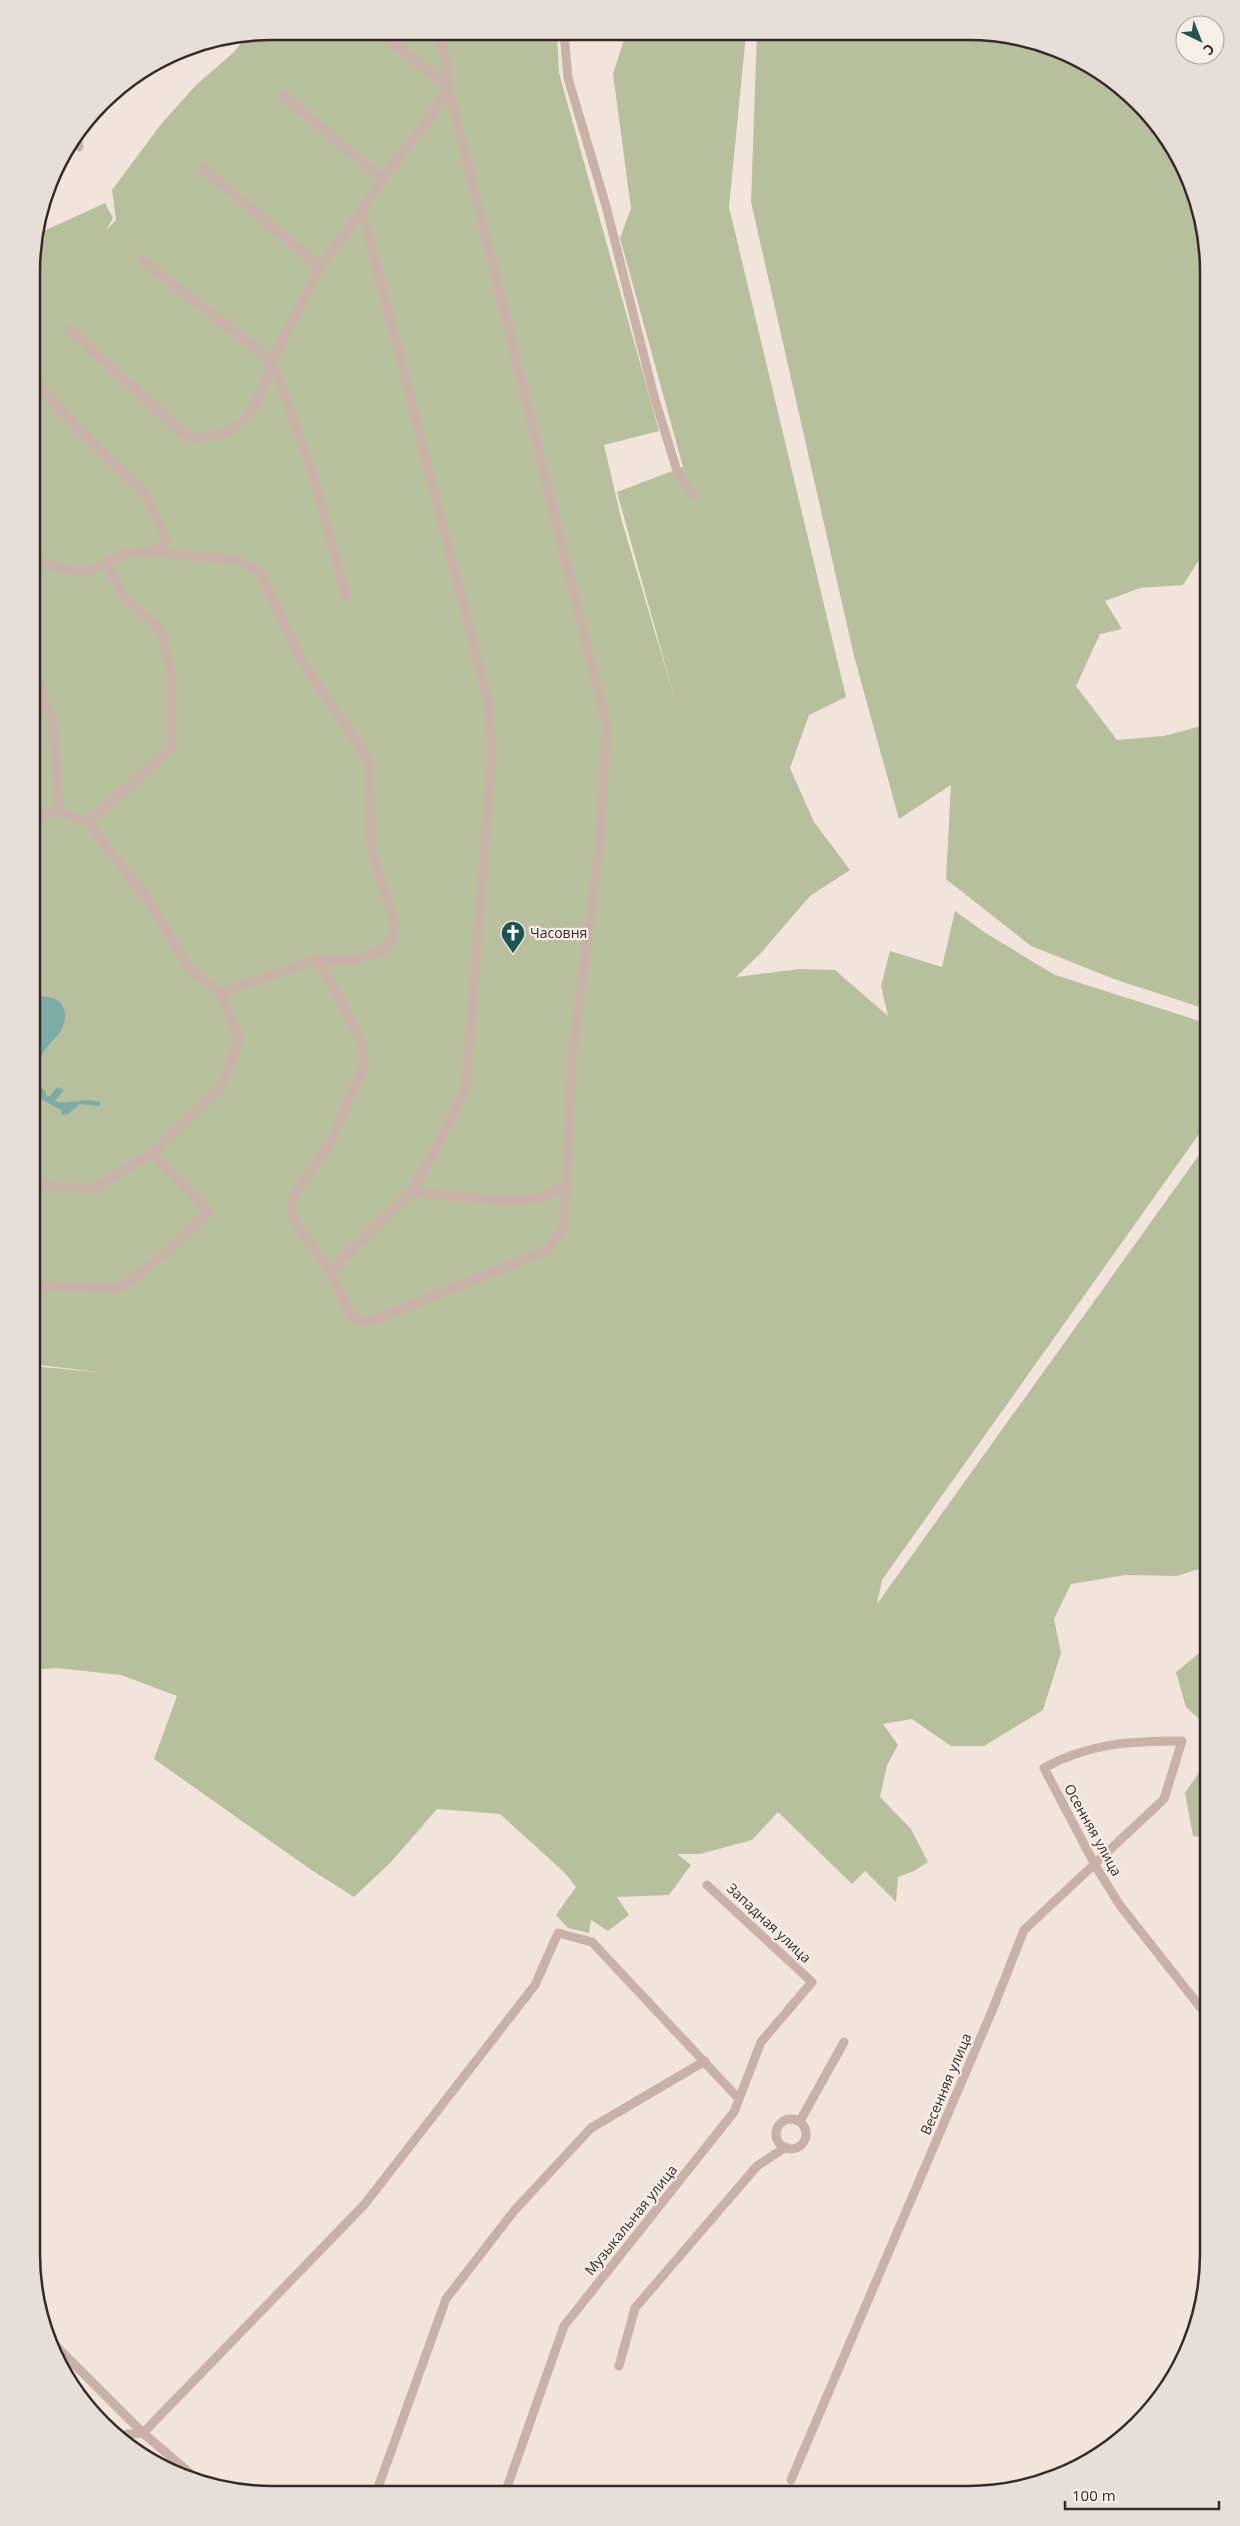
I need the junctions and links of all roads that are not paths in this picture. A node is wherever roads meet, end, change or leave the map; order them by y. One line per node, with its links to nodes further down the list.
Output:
1 (388, 40): 4 (street)
2 (439, 40): 4 (street)
3 (565, 40): 14 (street)
4 (448, 86): 7 (street); 27 (street)
5 (283, 95): 7 (street)
6 (203, 168): 10 (street)
7 (382, 179): 8 (street)
8 (362, 210): 10 (street); 28 (street)
9 (142, 260): 12 (street)
10 (320, 267): 12 (street)
11 (69, 329): 12 (street)
12 (272, 361): 18 (street)
13 (40, 386): 15 (street)
14 (694, 496)
15 (154, 552): 16 (street); 23 (street)
16 (106, 562): 17 (street); 22 (street)
17 (40, 563)
18 (346, 596)
19 (40, 688): 20 (street)
20 (59, 812): 21 (street); 22 (street)
21 (40, 814)
22 (89, 822): 24 (street)
23 (315, 960): 24 (street); 29 (street)
24 (220, 993): 25 (street)
25 (152, 1153): 26 (street); 30 (street)
26 (40, 1186)
27 (566, 1186): 28 (street); 29 (street)
28 (411, 1192): 29 (street)
29 (330, 1271)
30 (40, 1286)
31 (1182, 1741): 32 (street, Весенняя улица); 32 (street, Осенняя улица)
32 (1095, 1865): 35 (street, Осенняя улица); 46 (street, Весенняя улица)
33 (708, 1885): 34 (street, Западная улица)
34 (812, 1982): 38 (street, Музыкальная улица)
35 (1200, 2007)
36 (844, 2042): 39 (street)
37 (705, 2061): 38 (street); 43 (street); 47 (street)
38 (739, 2099): 48 (street, Музыкальная улица)
39 (800, 2122): 40 (street); 40 (street)
40 (786, 2147): 42 (street)
41 (62, 2352): 43 (street)
42 (618, 2366)
43 (143, 2433): 44 (street); 45 (street)
44 (127, 2434)
45 (185, 2469)
46 (791, 2480)
47 (379, 2486)
48 (507, 2486)

